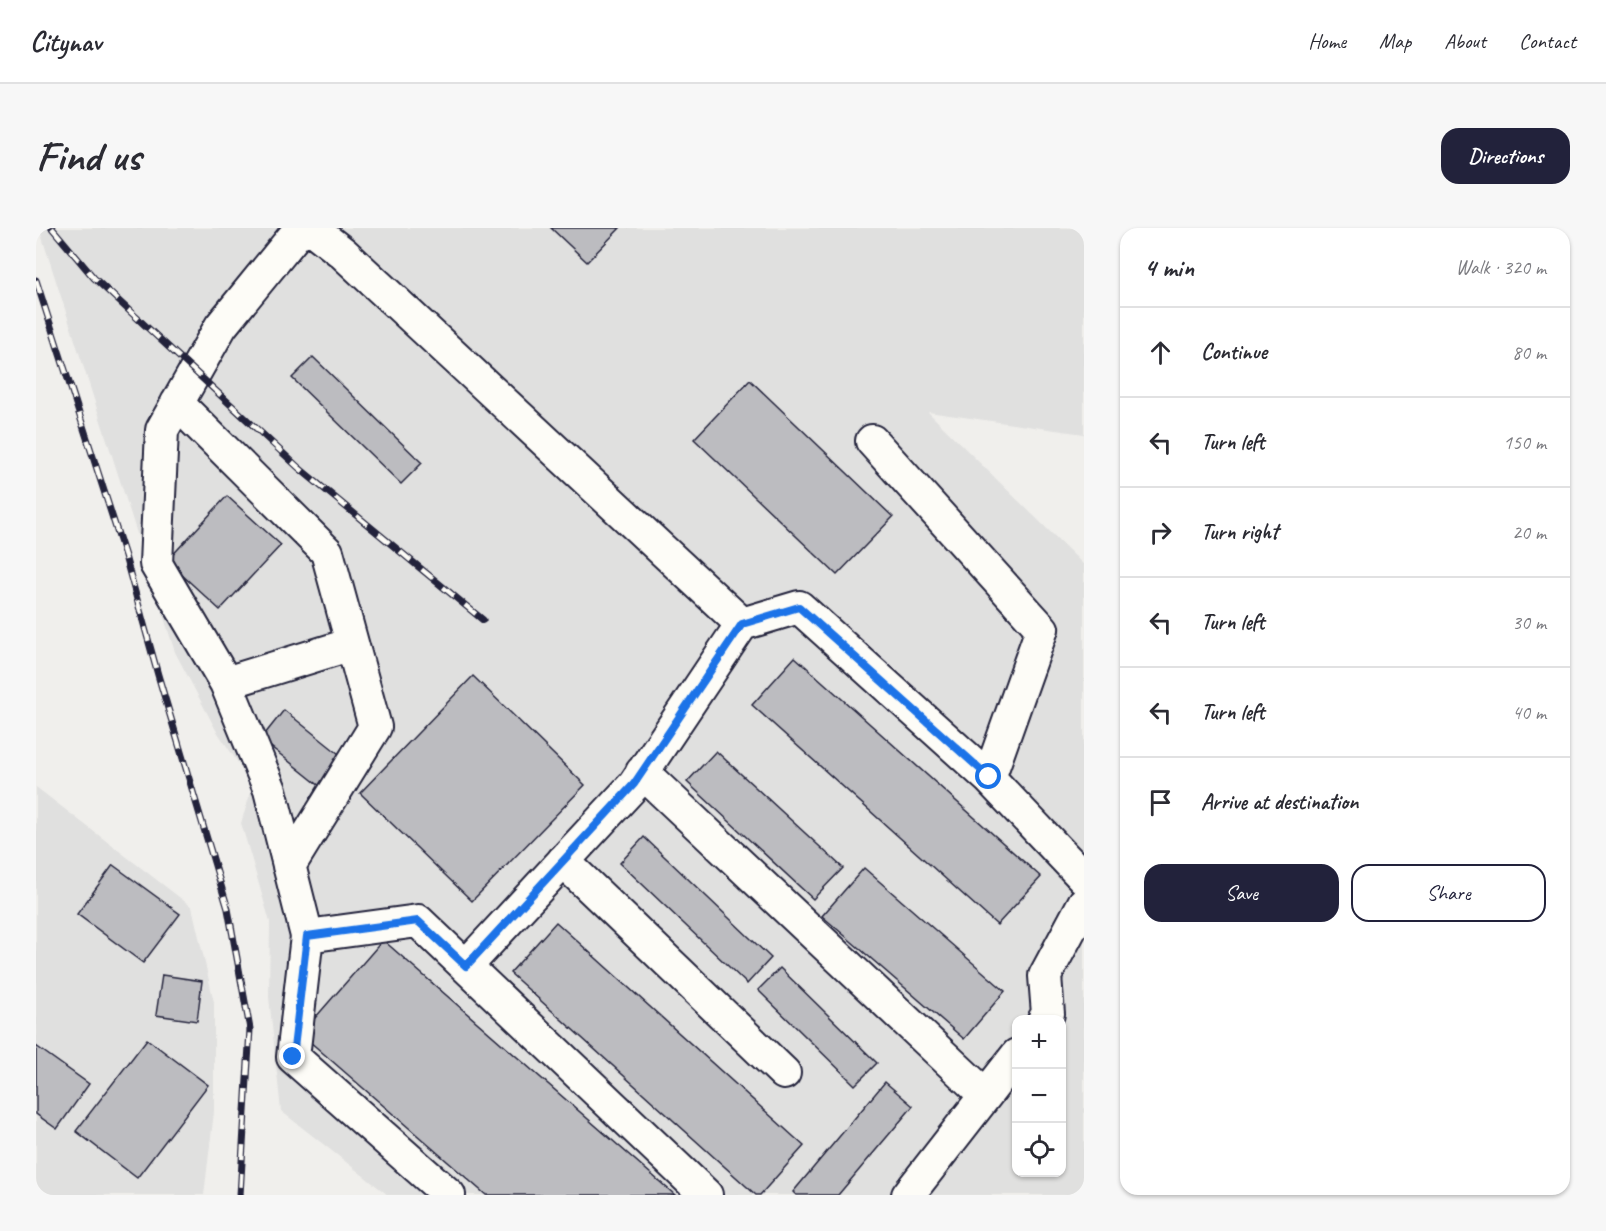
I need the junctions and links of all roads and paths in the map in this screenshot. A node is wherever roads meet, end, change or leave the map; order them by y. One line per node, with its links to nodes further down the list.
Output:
1 (301, 228): 3 (lane)
2 (311, 228): 5 (lane)
3 (177, 404): 6 (lane); 7 (lane)
4 (872, 441): 9 (lane)
5 (742, 624): 8 (lane); 9 (lane)
6 (352, 644): 7 (lane); 11 (lane)
7 (226, 683): 11 (lane)
8 (642, 772): 10 (lane); 19 (lane)
9 (989, 777): 12 (lane)
10 (563, 861): 15 (lane); 18 (lane)
11 (289, 866): 14 (lane)
12 (1084, 878)
13 (1084, 903): 16 (lane)
14 (307, 936): 15 (lane); 20 (lane)
15 (466, 966): 21 (lane)
16 (1047, 1015)
17 (1012, 1061): 19 (lane)
18 (784, 1073)
19 (985, 1095): 22 (lane)
20 (449, 1195)
21 (706, 1195)
22 (908, 1195)

